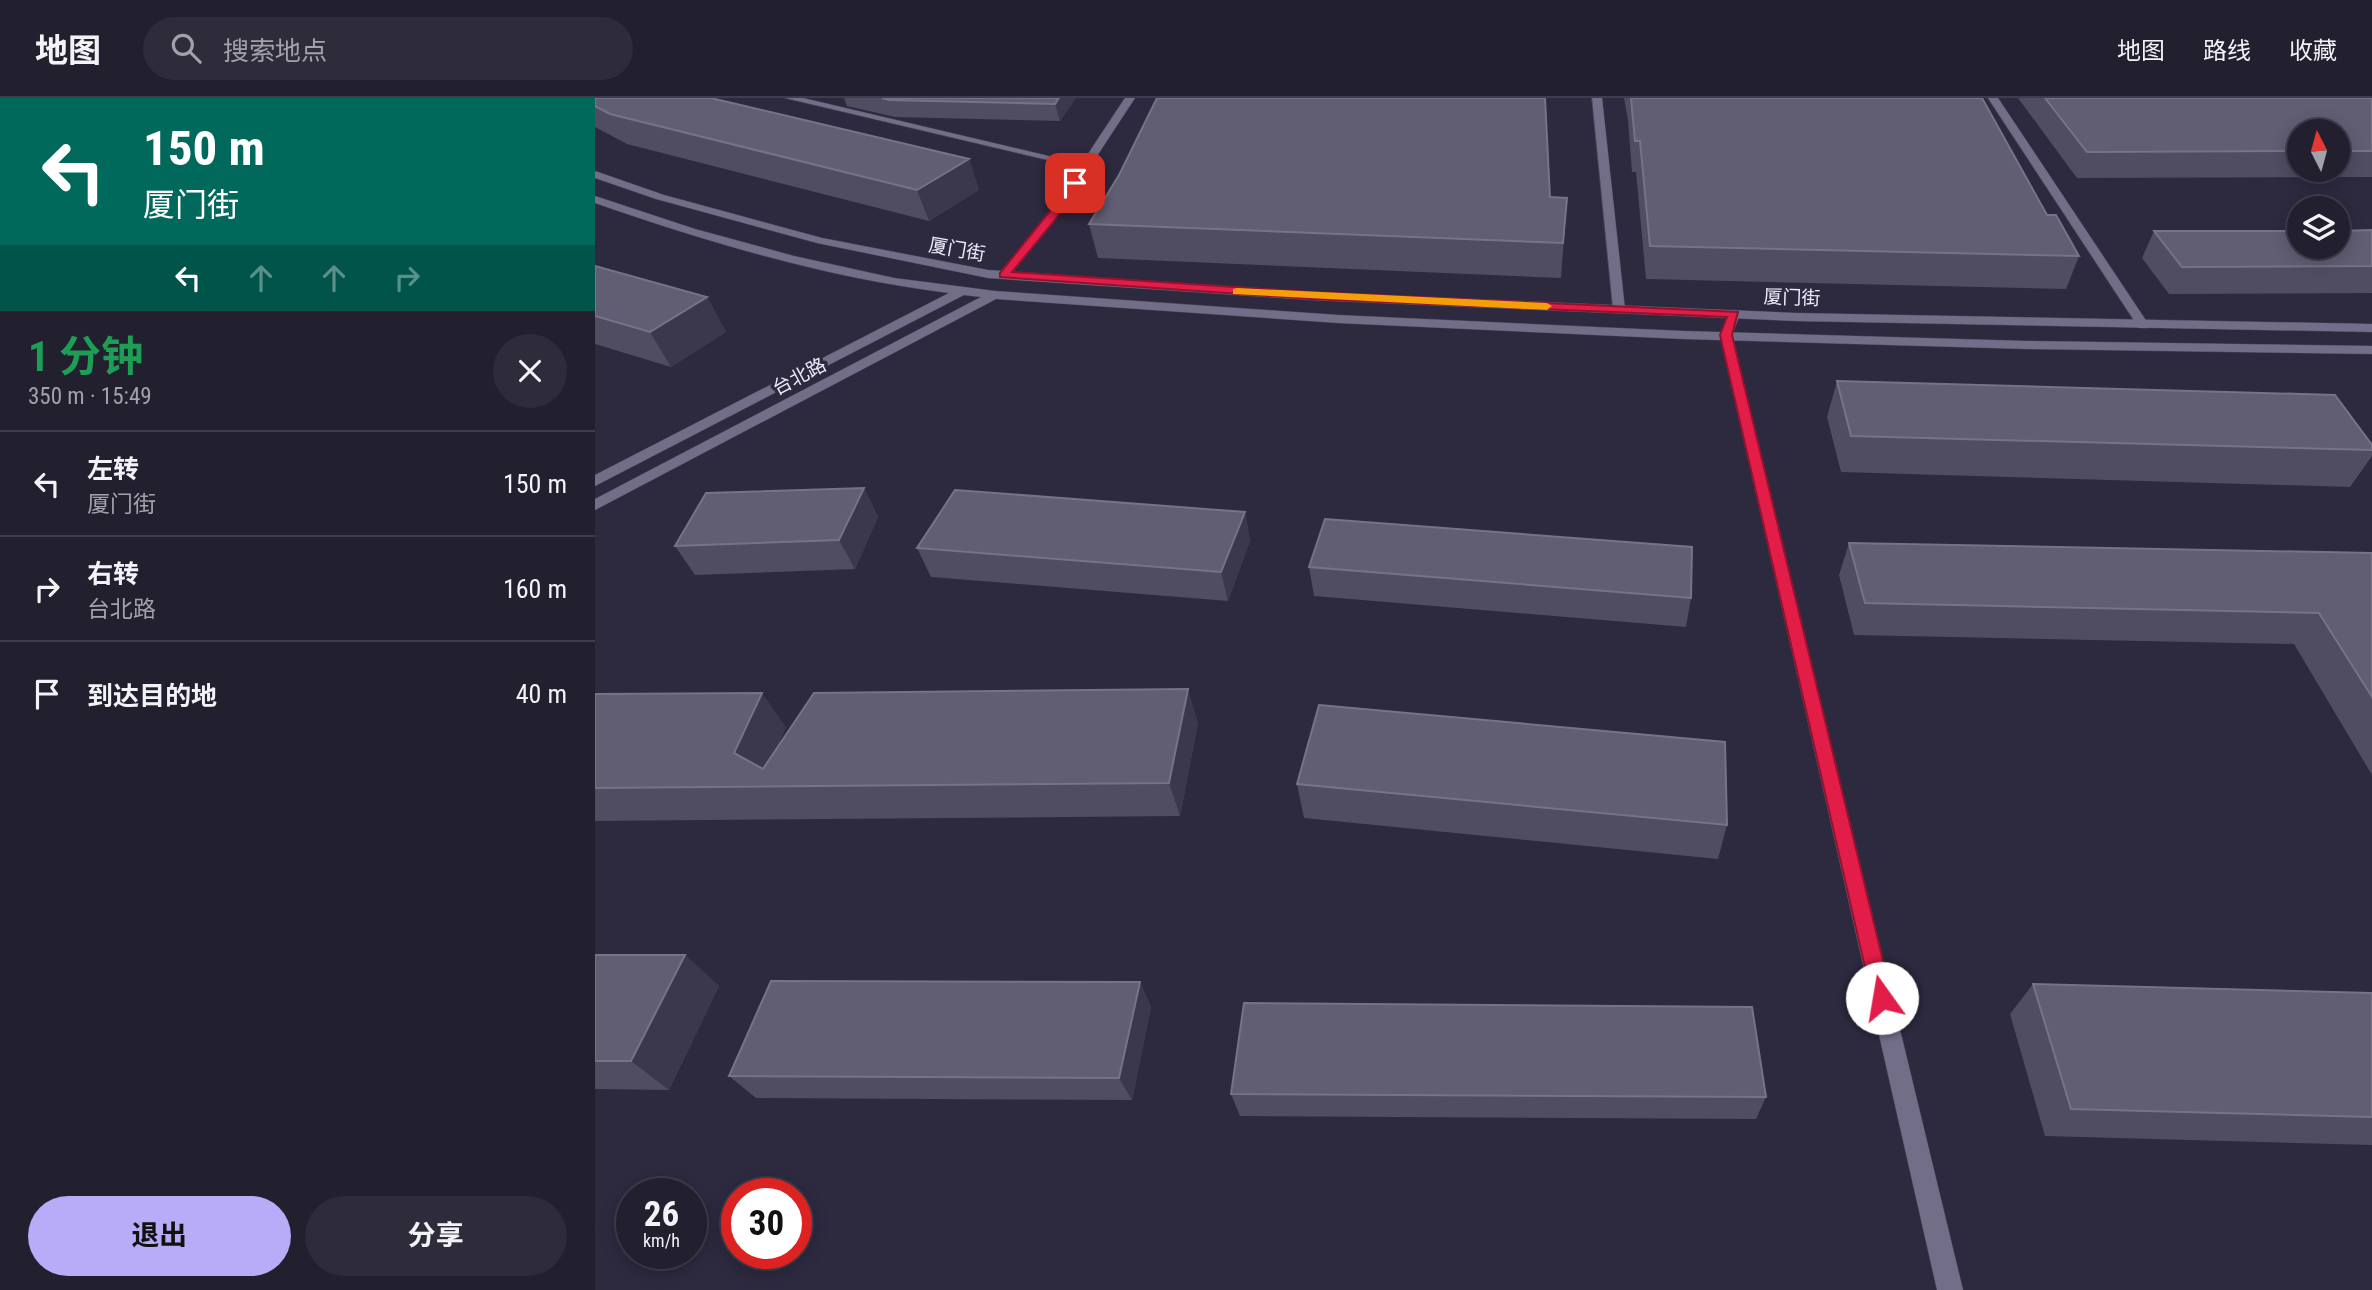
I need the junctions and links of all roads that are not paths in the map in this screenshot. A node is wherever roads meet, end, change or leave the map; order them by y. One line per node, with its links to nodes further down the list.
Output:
1 (790, 98): 5 (main road)
2 (1131, 98): 5 (main road, 台北路)
3 (1597, 98): 12 (main road)
4 (1993, 98): 14 (main road)
5 (1086, 166): 9 (main road, 台北路)
6 (595, 174): 8 (main road, 厦门街)
7 (595, 199): 10 (main road, 厦门街)
8 (988, 274): 9 (main road, 厦门街); 10 (main road, 台北路)
9 (1011, 275): 11 (main road, 台北路); 12 (main road, 厦门街)
10 (962, 292): 11 (main road, 厦门街); 18 (main road, 台北路)
11 (995, 295): 16 (main road, 厦门街); 19 (main road, 台北路)
12 (1619, 309): 13 (main road, 厦门街)
13 (1734, 314): 14 (main road, 厦门街); 16 (main road)
14 (2143, 325): 15 (main road, 厦门街)
15 (2372, 328)
16 (1726, 335): 17 (main road, 厦门街); 20 (main road)
17 (2372, 350)
18 (595, 481)
19 (595, 505)
20 (1951, 1290)

